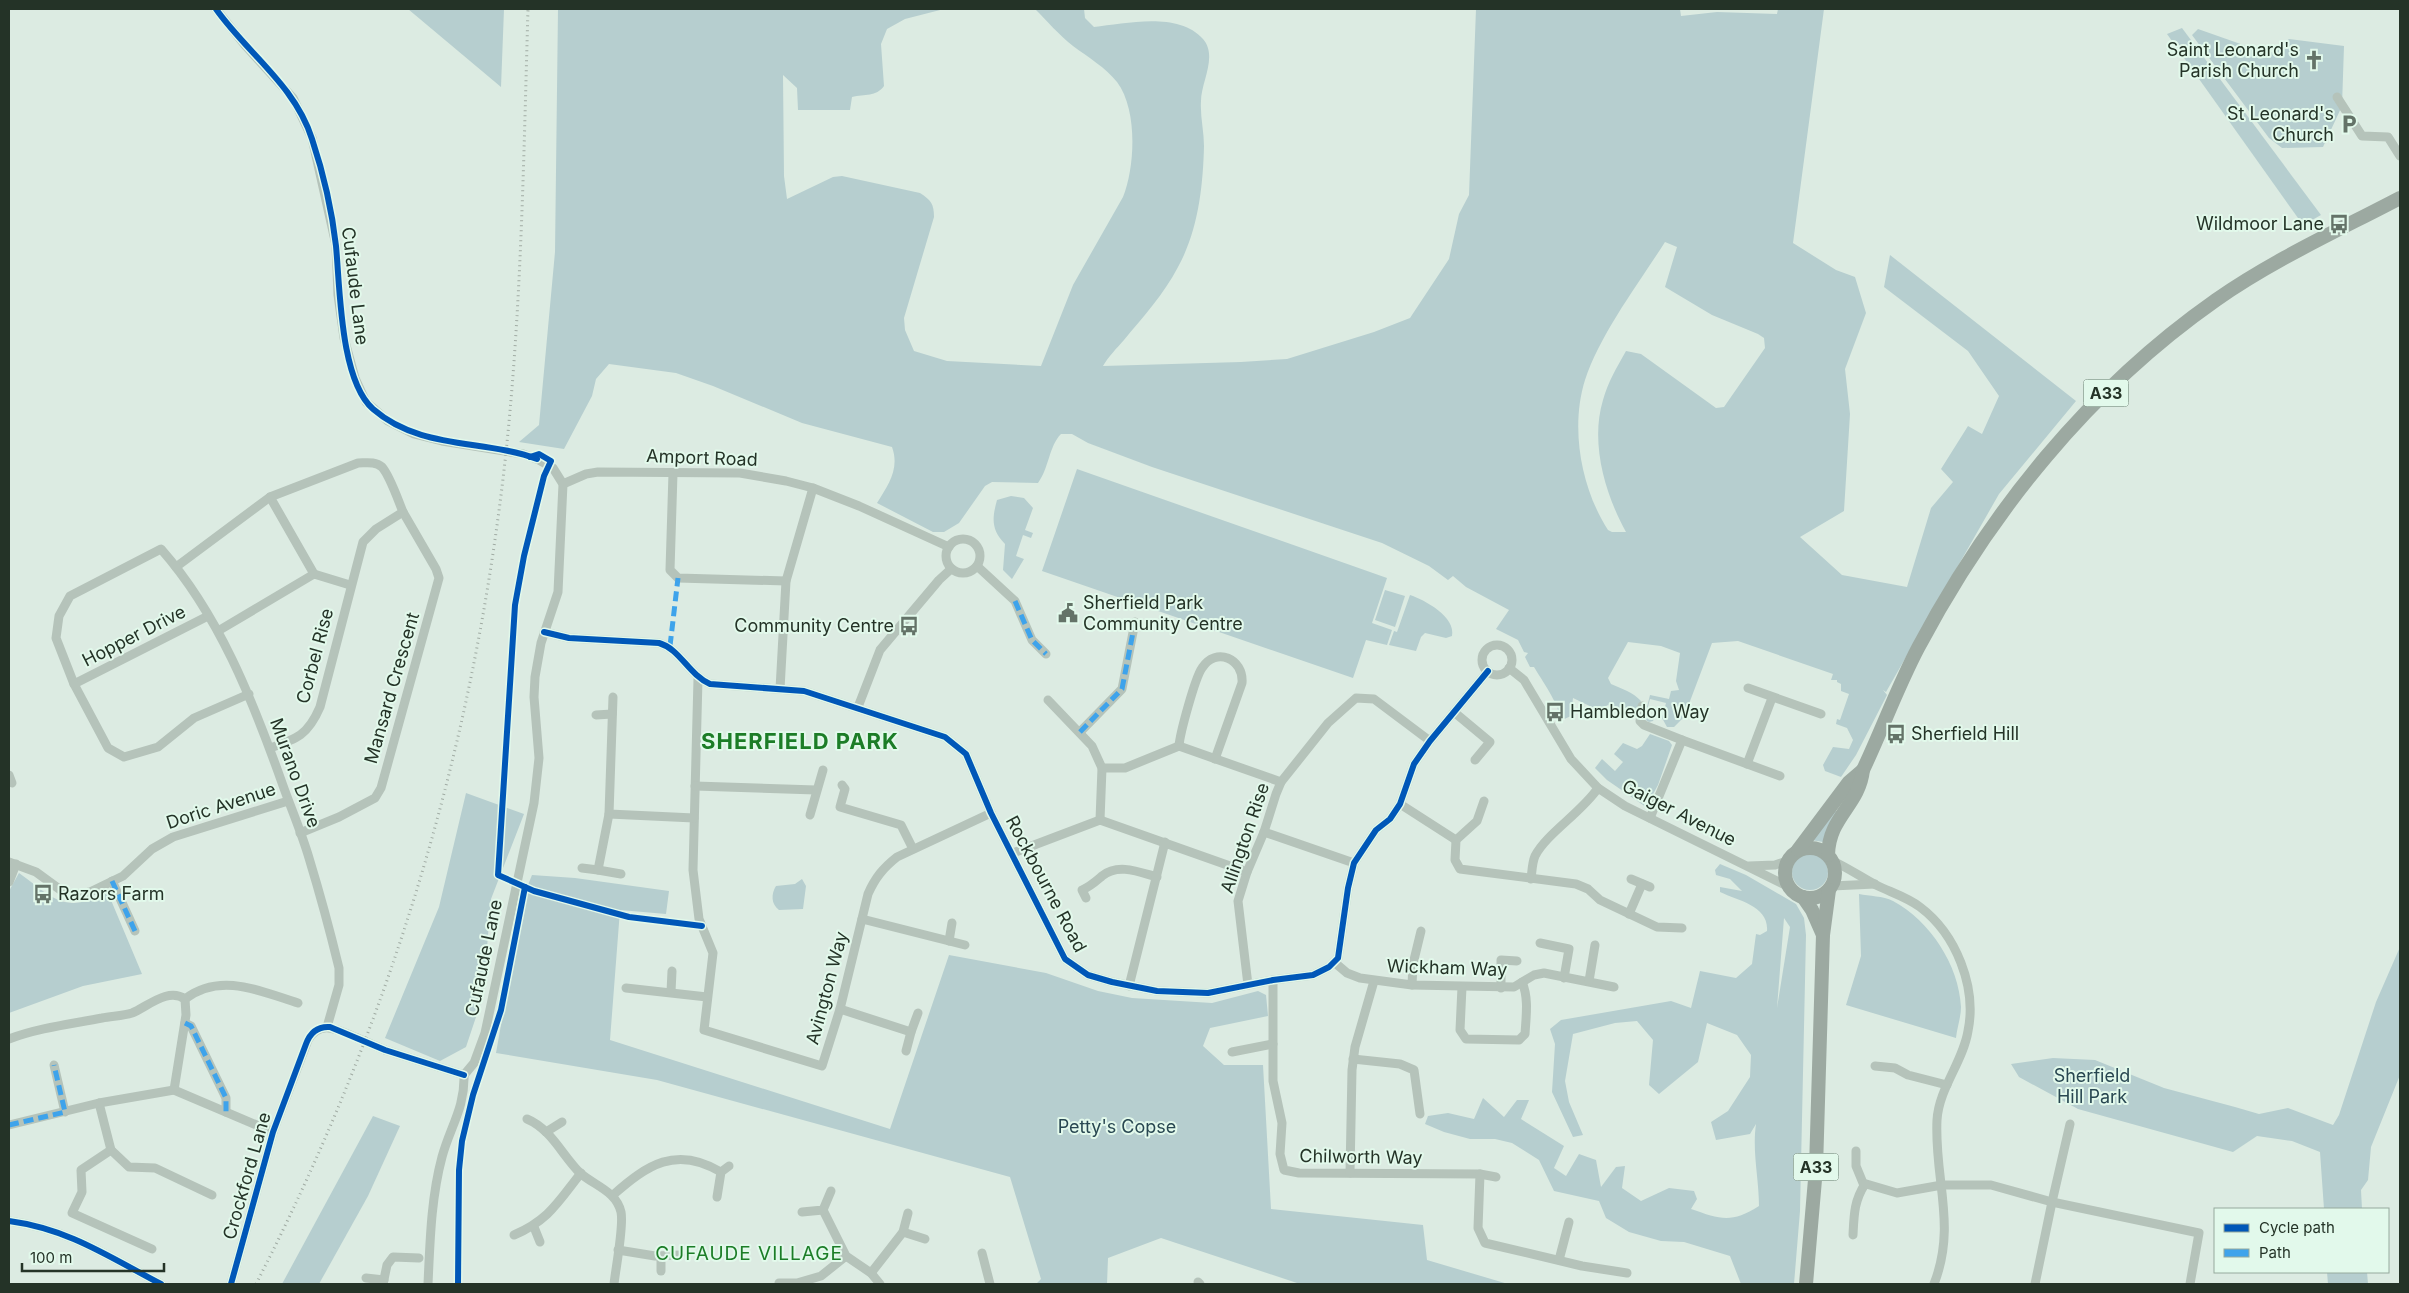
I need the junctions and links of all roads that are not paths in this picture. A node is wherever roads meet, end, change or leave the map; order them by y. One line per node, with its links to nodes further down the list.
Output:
1 (216, 9): 6 (street, Cufaude Lane)
2 (2337, 97): 3 (street)
3 (2400, 156)
4 (2400, 198): 48 (highway, A33)
5 (673, 473): 6 (street, Amport Road); 7 (street, Amport Road); 15 (street)
6 (563, 484): 20 (street, Cufaude Lane)
7 (812, 488): 10 (street, Amport Road); 15 (street)
8 (270, 497): 9 (street, Mansard Crescent); 12 (street, Mansard Crescent); 14 (street)
9 (403, 512): 16 (street); 65 (street, Mansard Crescent)
10 (948, 547): 11 (street); 13 (street)
11 (977, 566): 13 (street); 21 (street)
12 (176, 567): 17 (street, Murano Drive); 25 (street, Murano Drive)
13 (951, 569): 33 (street)
14 (314, 574): 16 (street); 19 (street)
15 (786, 581): 27 (street)
16 (350, 585): 42 (street, Corbel Rise)
17 (208, 616): 19 (street, Murano Drive); 25 (street, Hopper Drive)
18 (1135, 622): 38 (street)
19 (218, 631): 28 (street, Murano Drive)
20 (544, 632): 24 (street); 132 (street, Cufaude Lane)
21 (1046, 654)
22 (1509, 668): 23 (street); 23 (street); 53 (street, Gaiger Avenue)
23 (1488, 671): 34 (street)
24 (698, 679): 27 (street, Rockbourne Road); 52 (street, Avington Way)
25 (74, 684): 28 (street)
26 (1748, 688): 30 (street)
27 (780, 689): 33 (street, Rockbourne Road)
28 (249, 694): 42 (street, Murano Drive)
29 (613, 697): 35 (street)
30 (1772, 698): 36 (street); 45 (street)
31 (1048, 700): 38 (street)
32 (1642, 706): 39 (street)
33 (858, 707): 58 (street, Rockbourne Road)
34 (1454, 712): 40 (street); 44 (street)
35 (612, 714): 37 (street); 59 (street)
36 (1821, 714)
37 (596, 715)
38 (1080, 732): 46 (street)
39 (1682, 740): 45 (street); 62 (street)
40 (1430, 741): 50 (street, Allington Rise); 57 (street)
41 (1178, 746): 43 (street); 43 (street); 46 (street)
42 (270, 748): 55 (street, Murano Drive)
43 (1215, 760): 50 (street)
44 (1475, 760)
45 (1746, 764): 49 (street)
46 (1102, 768): 63 (street)
47 (823, 770): 54 (street)
48 (1863, 770): 69 (highway, A33); 71 (highway, A33)
49 (1780, 776)
50 (1281, 782): 64 (street, Allington Rise)
51 (842, 785): 68 (street)
52 (695, 786): 54 (street); 61 (street, Avington Way)
53 (1598, 788): 62 (street, Gaiger Avenue); 81 (street)
54 (816, 790): 60 (street)
55 (288, 801): 65 (street, Murano Drive); 84 (street, Doric Avenue)
56 (1484, 801): 66 (street)
57 (1400, 804): 66 (street); 74 (street)
58 (991, 813): 68 (street, Avington Way); 70 (street, Rockbourne Road)
59 (609, 814): 61 (street); 77 (street)
60 (810, 815)
61 (694, 818): 117 (street, Avington Way)
62 (1650, 818): 75 (street, Gaiger Avenue)
63 (1100, 820): 67 (street); 70 (street)
64 (1264, 832): 74 (street); 78 (street, Allington Rise)
65 (300, 833): 123 (street, Murano Drive)
66 (1456, 840): 81 (street)
67 (1166, 842): 78 (street); 80 (street)
68 (913, 849): 91 (street, Avington Way)
69 (1798, 850): 71 (highway); 72 (highway)
70 (1013, 853): 111 (street, Rockbourne Road)
71 (1830, 858): 85 (street); 87 (highway)
72 (1787, 861): 75 (street, Gaiger Avenue); 86 (highway)
73 (13, 863): 83 (street); 84 (street, Doric Avenue)
74 (1354, 863): 102 (street)
75 (1747, 866): 86 (street, Gaiger Avenue)
76 (582, 868): 77 (street)
77 (598, 870): 79 (street)
78 (1247, 872): 109 (street, Allington Rise)
79 (621, 874)
80 (1156, 877): 88 (street); 111 (street)
81 (1531, 879): 90 (street)
82 (1631, 879): 90 (street)
83 (9, 882)
84 (112, 882): 94 (street)
85 (1875, 884): 87 (street); 133 (street)
86 (1791, 888): 89 (highway)
87 (1831, 888): 89 (highway); 96 (highway, A33)
88 (1086, 898)
89 (1803, 898): 96 (highway, A33)
90 (1629, 914): 93 (street)
91 (862, 919): 97 (street); 120 (street, Avington Way)
92 (952, 923): 97 (street)
93 (1682, 928)
94 (135, 931)
95 (1421, 931): 110 (street)
96 (1823, 936): 192 (highway, A33)
97 (949, 940): 99 (street)
98 (1540, 943): 104 (street)
99 (965, 944)
100 (1595, 946): 107 (street)
101 (1517, 961): 115 (street)
102 (1334, 962): 105 (street, Rockbourne Road); 106 (street, Wickham Way)
103 (672, 971): 116 (street)
104 (1564, 978): 107 (street, Wickham Way); 108 (street, Wickham Way)
105 (1273, 980): 109 (street, Rockbourne Road); 126 (street, Chilworth Way)
106 (1374, 981): 110 (street, Wickham Way); 129 (street)
107 (1589, 981): 113 (street, Wickham Way)
108 (1522, 982): 112 (street); 115 (street, Wickham Way)
109 (1248, 985): 111 (street, Rockbourne Road)
110 (1412, 985): 112 (street, Wickham Way)
111 (1129, 986)
112 (1462, 987): 115 (street, Wickham Way)
113 (1614, 987)
114 (626, 988): 116 (street)
115 (1501, 988)
116 (670, 992): 117 (street)
117 (707, 997): 120 (street, Avington Way)
118 (185, 999): 119 (street); 122 (street); 125 (street)
119 (298, 1003)
120 (840, 1009): 124 (street)
121 (918, 1013): 124 (street)
122 (184, 1023): 134 (street); 137 (street)
123 (327, 1027): 132 (street, bridge); 143 (street, Crockford Lane)
124 (912, 1032): 127 (street)
125 (9, 1039)
126 (1273, 1044): 128 (street); 150 (street, Chilworth Way)
127 (906, 1051)
128 (1232, 1052)
129 (1353, 1059): 138 (street); 150 (street)
130 (54, 1065): 136 (street)
131 (1875, 1066): 133 (street)
132 (464, 1075): 187 (street)
133 (1947, 1085): 154 (street)
134 (174, 1090): 135 (street); 137 (street)
135 (99, 1103): 136 (street); 145 (street)
136 (65, 1112): 142 (street)
137 (226, 1112): 143 (street)
138 (1420, 1114)
139 (527, 1119): 144 (street)
140 (562, 1122): 144 (street)
141 (2070, 1124): 159 (street)
142 (9, 1125)
143 (274, 1132): 186 (street, Crockford Lane)
144 (546, 1132): 149 (street)
145 (112, 1150): 156 (street); 171 (street)
146 (1856, 1152): 153 (street)
147 (729, 1166): 148 (street)
148 (721, 1172): 157 (street); 158 (street)
149 (581, 1173): 157 (street); 165 (street)
150 (1350, 1173): 151 (street, Chilworth Way)
151 (1480, 1174): 152 (street, Chilworth Way); 178 (street)
152 (1496, 1177)
153 (1865, 1184): 154 (street); 168 (street)
154 (1942, 1185): 159 (street); 193 (street)
155 (831, 1191): 160 (street)
156 (212, 1195)
157 (613, 1195): 172 (street)
158 (717, 1197)
159 (2052, 1202): 194 (street); 195 (street)
160 (824, 1210): 161 (street); 175 (street)
161 (802, 1212)
162 (908, 1213): 166 (street)
163 (9, 1221): 185 (street)
164 (1569, 1222): 178 (street)
165 (534, 1227): 167 (street); 170 (street)
166 (903, 1232): 169 (street); 180 (street)
167 (511, 1235)
168 (1853, 1235)
169 (925, 1239)
170 (540, 1242)
171 (152, 1249)
172 (618, 1250): 176 (street); 188 (street)
173 (982, 1253): 191 (street)
174 (680, 1255): 176 (street)
175 (846, 1256): 180 (street); 189 (street)
176 (661, 1257): 179 (street)
177 (419, 1258): 183 (street)
178 (1559, 1260): 181 (street)
179 (661, 1271)
180 (871, 1273): 190 (street)
181 (1627, 1273)
182 (366, 1278): 183 (street)
183 (383, 1282)
184 (779, 1283): 189 (street)
185 (161, 1284)
186 (231, 1284)
187 (428, 1284)
188 (614, 1284)
189 (797, 1284)
190 (880, 1284)
191 (990, 1284)
192 (1806, 1284)
193 (1934, 1284)
194 (2037, 1284)
195 (2190, 1284)

